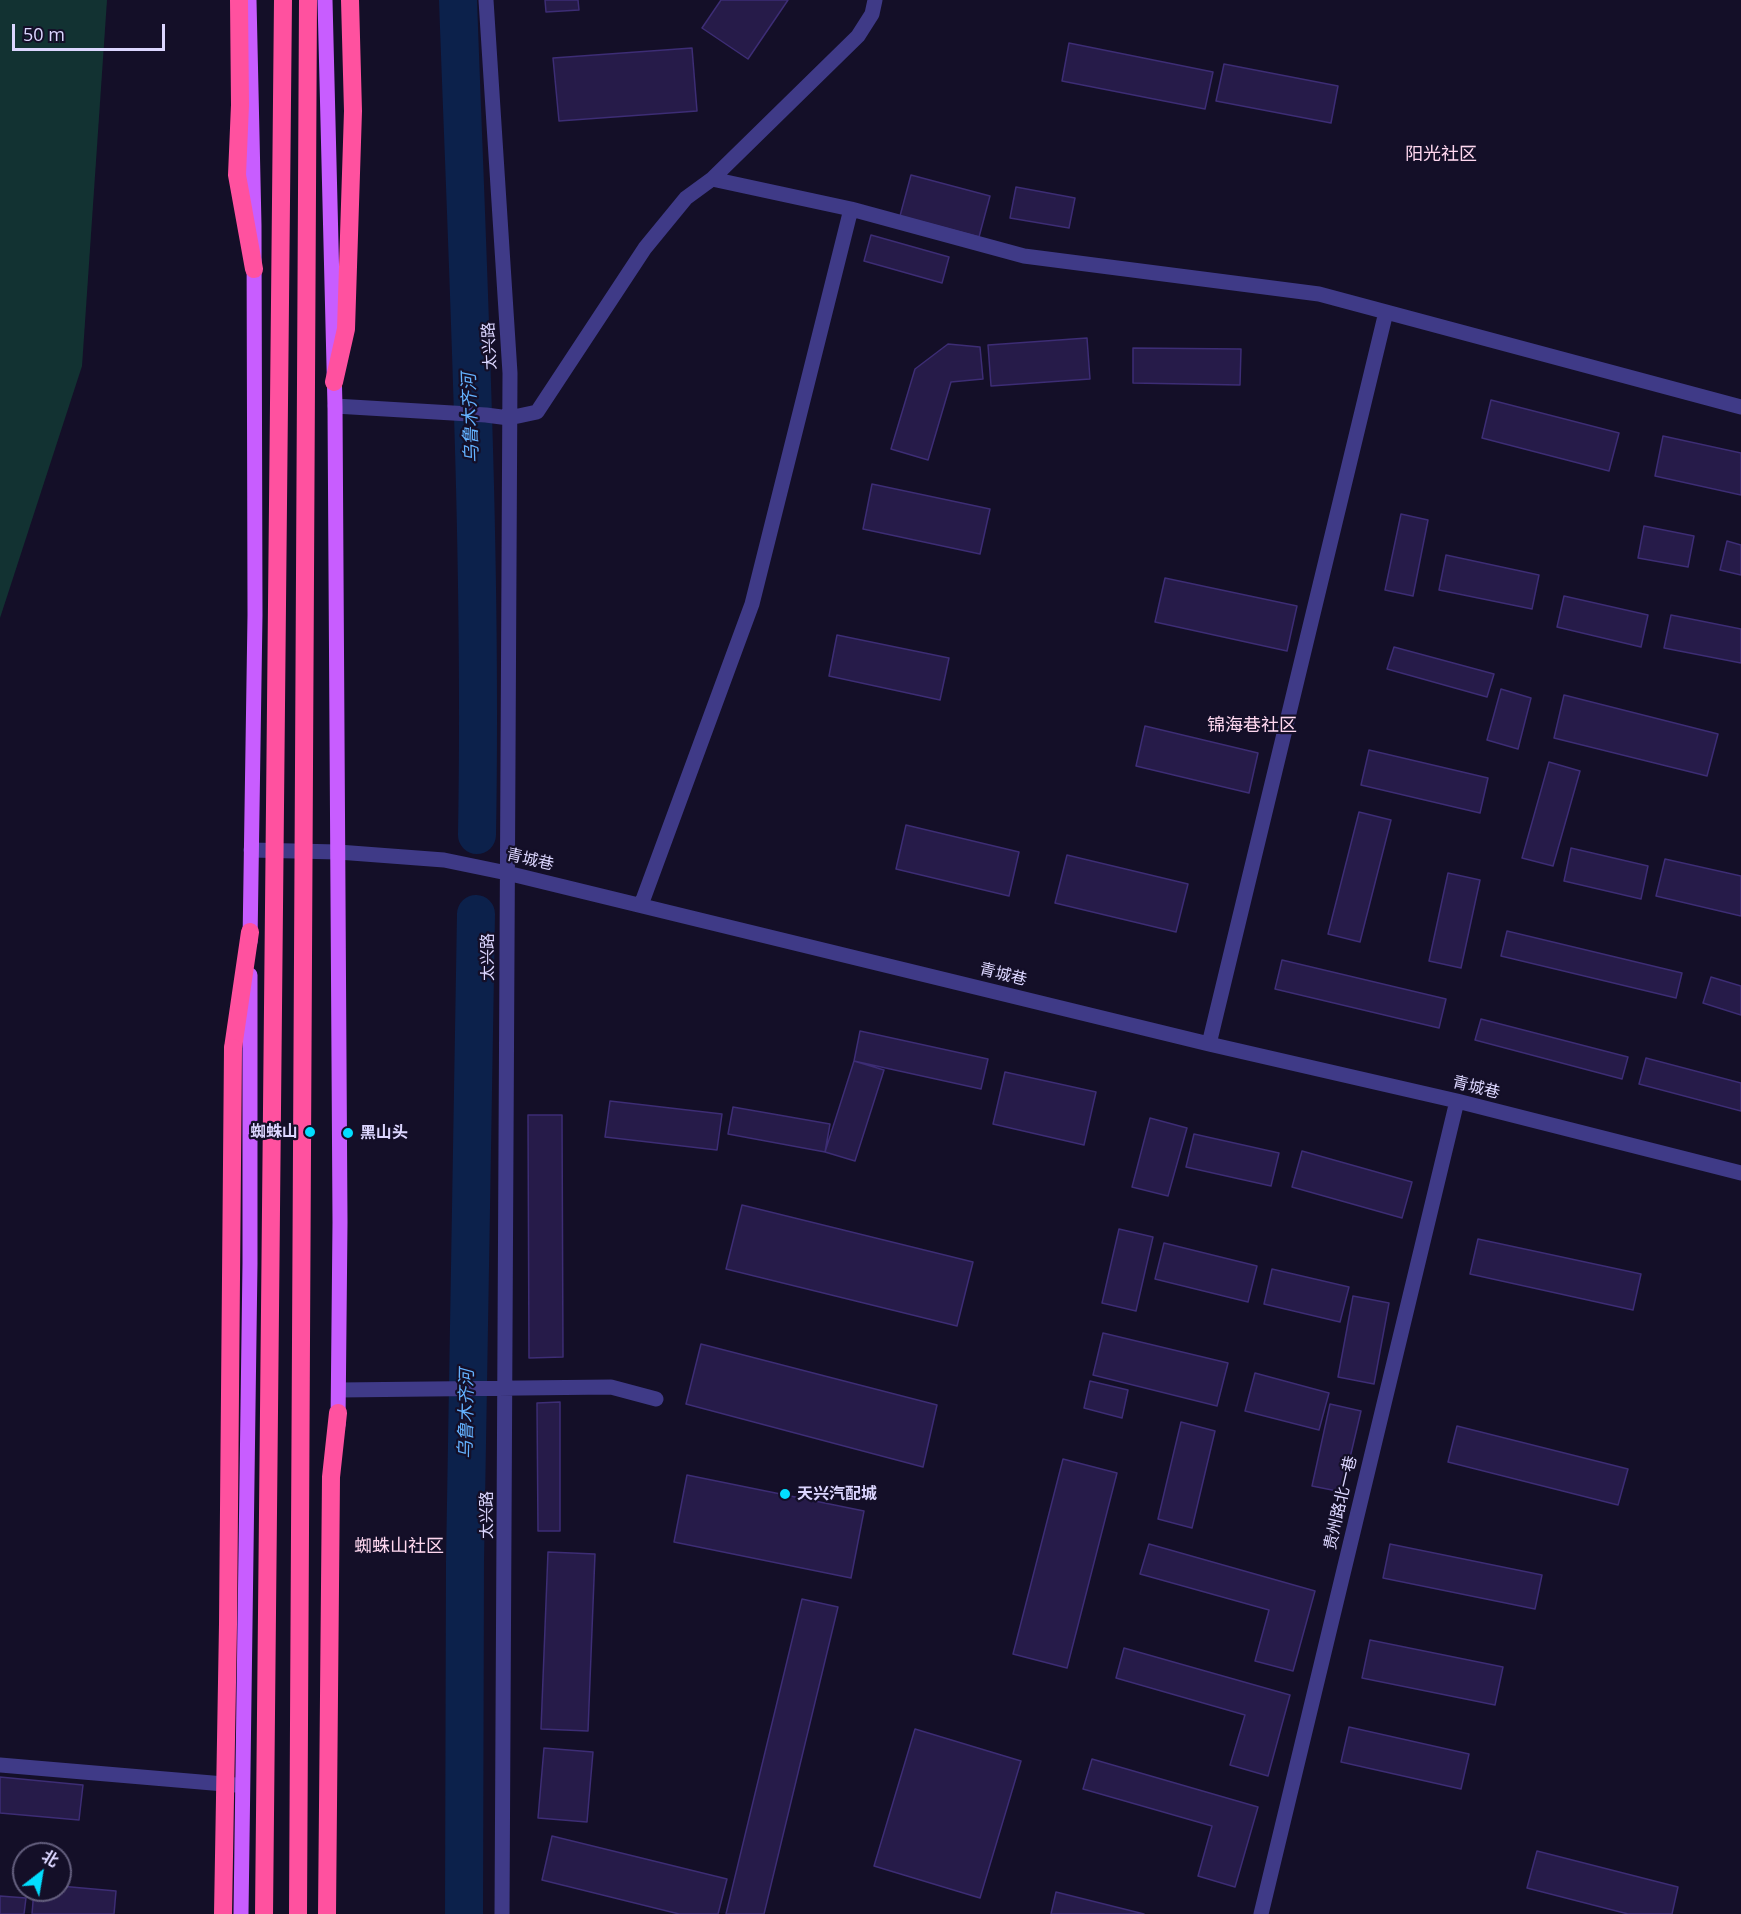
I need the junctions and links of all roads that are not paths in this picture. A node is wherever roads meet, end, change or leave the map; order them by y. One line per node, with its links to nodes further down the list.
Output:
1 (239, 0): 11 (highway)
2 (249, 0): 11 (main road)
3 (283, 0): 33 (highway, bridge)
4 (308, 0): 34 (highway, bridge)
5 (325, 0): 13 (main road)
6 (350, 0): 13 (highway)
7 (486, 0): 16 (street, 太兴路)
8 (875, 0): 9 (street)
9 (712, 179): 10 (street); 16 (street)
10 (851, 209): 12 (street); 20 (street)
11 (254, 269): 17 (main road)
12 (1386, 312): 15 (street); 22 (street)
13 (334, 382): 14 (main road)
14 (335, 406): 16 (street); 18 (main road)
15 (1741, 407)
16 (509, 418): 19 (street, 太兴路)
17 (251, 850): 18 (street, 青城巷); 21 (main road)
18 (338, 852): 19 (street, 青城巷); 26 (main road)
19 (507, 873): 20 (street, 青城巷); 25 (street, 太兴路)
20 (640, 905): 22 (street, 青城巷)
21 (250, 932): 30 (main road); 31 (highway, bridge)
22 (1209, 1044): 23 (street, 青城巷)
23 (1457, 1101): 24 (street, 青城巷); 38 (street, 贵州路北一巷)
24 (1741, 1173)
25 (505, 1389): 26 (street); 27 (street); 37 (street, 太兴路)
26 (339, 1390): 28 (main road)
27 (656, 1399)
28 (339, 1413): 35 (highway); 36 (main road)
29 (0, 1765): 30 (street)
30 (242, 1785): 32 (main road)
31 (223, 1914)
32 (241, 1914)
33 (264, 1914)
34 (298, 1914)
35 (327, 1914)
36 (334, 1914)
37 (502, 1914)
38 (1262, 1914)

